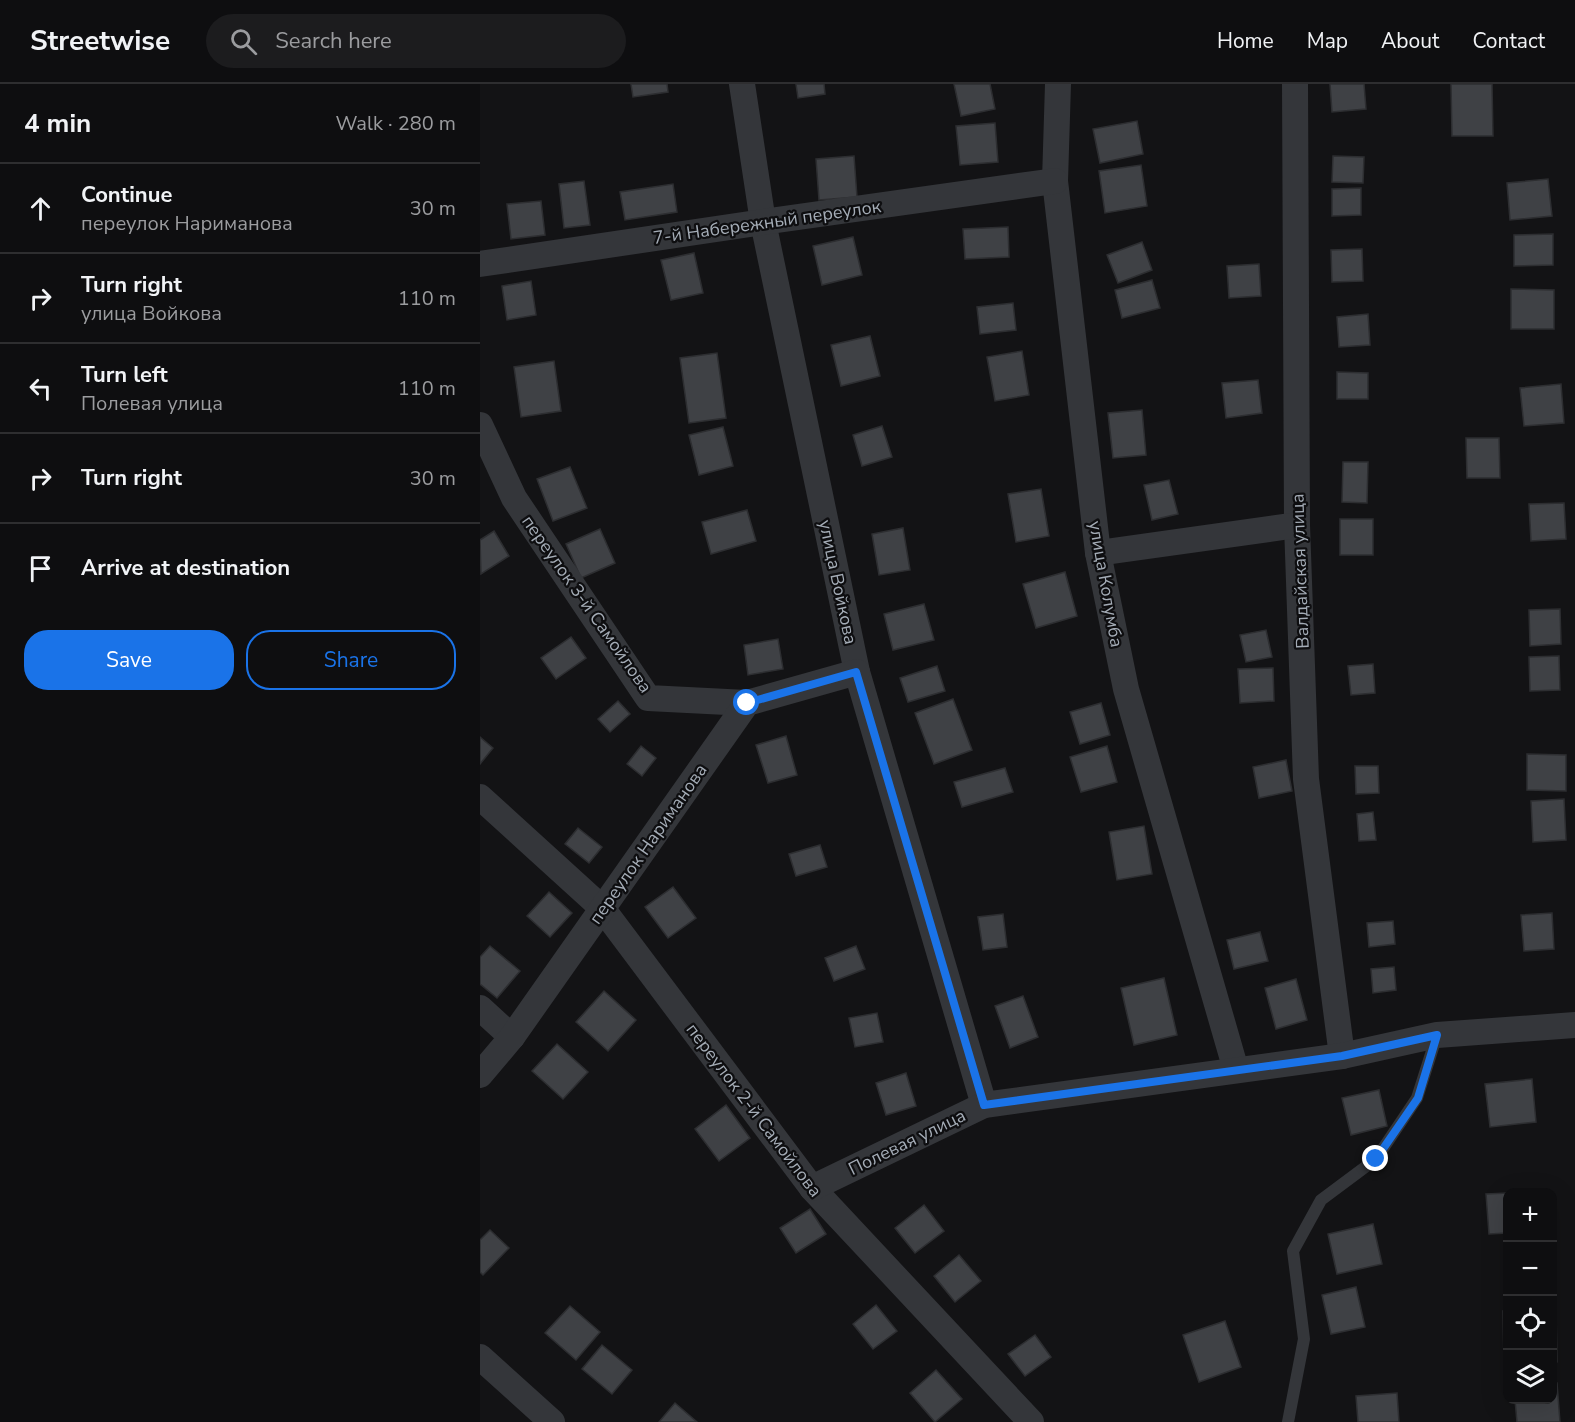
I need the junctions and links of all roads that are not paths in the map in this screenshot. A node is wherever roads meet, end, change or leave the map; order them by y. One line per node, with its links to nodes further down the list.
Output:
1 (742, 84): 5 (street, улица Войкова)
2 (1058, 84): 4 (street, улица Колумба)
3 (1295, 84): 8 (street, Валдайская улица)
4 (1054, 182): 5 (street, 7-й Набережный переулок); 9 (street, улица Колумба)
5 (763, 222): 6 (street, 7-й Набережный переулок); 10 (street, улица Войкова)
6 (480, 264)
7 (480, 425): 11 (street, переулок 3-й Самойлова)
8 (1297, 525): 9 (street); 18 (street, Валдайская улица)
9 (1098, 553): 19 (street, улица Колумба)
10 (856, 672): 11 (street); 21 (street, улица Войкова)
11 (747, 703): 13 (street, переулок Нариманова)
12 (480, 797): 13 (street, переулок 2-й Самойлова)
13 (602, 908): 17 (street, переулок Нариманова); 22 (street, переулок 2-й Самойлова)
14 (480, 1008): 17 (street)
15 (1575, 1025): 16 (street, Полевая улица)
16 (1437, 1035): 18 (street, Полевая улица); 26 (lane)
17 (512, 1037): 20 (street, переулок Нариманова)
18 (1342, 1056): 19 (street, Полевая улица)
19 (1236, 1070): 21 (street, Полевая улица)
20 (480, 1075)
21 (984, 1105): 22 (street, Полевая улица)
22 (812, 1188): 25 (street, переулок 2-й Самойлова)
23 (480, 1357): 24 (street)
24 (552, 1422)
25 (1031, 1422)
26 (1288, 1422)

